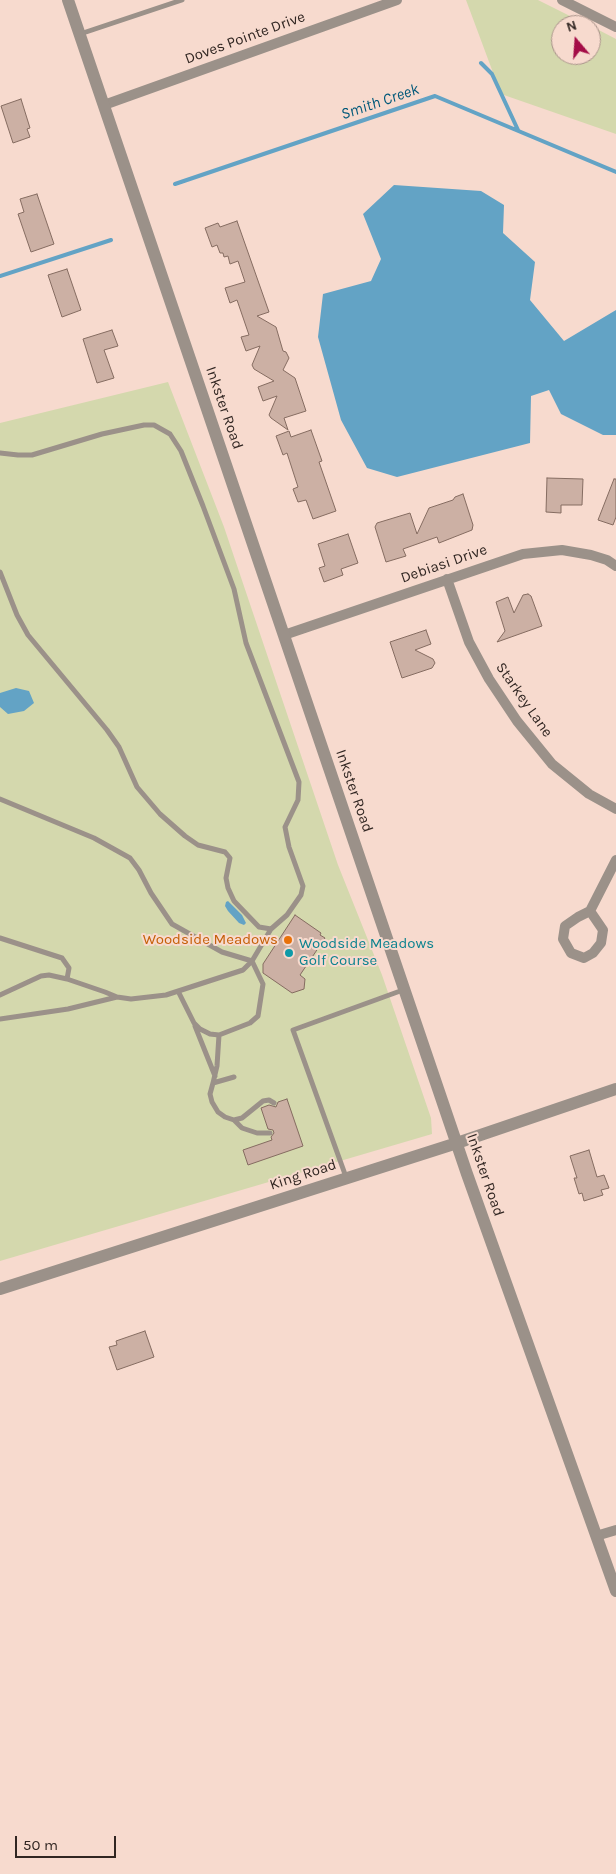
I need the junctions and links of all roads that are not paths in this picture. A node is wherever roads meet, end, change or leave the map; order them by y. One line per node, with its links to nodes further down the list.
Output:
1 (68, 0): 6 (street, Inkster Road)
2 (182, 0): 6 (lane)
3 (397, 0): 7 (street, Doves Pointe Drive)
4 (562, 0): 5 (street)
5 (616, 27)
6 (80, 34): 7 (street, Inkster Road)
7 (104, 105): 12 (street, Inkster Road)
8 (0, 453): 17 (lane)
9 (616, 566): 11 (street, Debiasi Drive)
10 (0, 572): 17 (lane)
11 (448, 579): 12 (street, Debiasi Drive); 14 (street, Starkey Lane)
12 (284, 635): 21 (street, Inkster Road)
13 (0, 799): 19 (lane)
14 (616, 809)
15 (616, 860): 16 (street)
16 (590, 911): 16 (street)
17 (271, 929): 19 (lane)
18 (0, 938): 20 (lane)
19 (252, 961): 22 (lane); 27 (lane)
20 (67, 979): 23 (lane); 24 (lane)
21 (404, 989): 35 (street, Inkster Road); 36 (lane)
22 (178, 991): 24 (lane); 26 (lane)
23 (0, 995)
24 (117, 997): 25 (lane)
25 (0, 1019)
26 (194, 1023): 27 (lane); 28 (lane)
27 (219, 1035): 28 (lane)
28 (215, 1076): 30 (lane)
29 (234, 1077): 30 (lane)
30 (212, 1083): 33 (lane)
31 (616, 1089): 35 (street, King Road)
32 (274, 1103): 33 (lane)
33 (234, 1120): 34 (lane)
34 (270, 1133)
35 (457, 1143): 36 (street, King Road); 39 (street, Inkster Road)
36 (346, 1178): 37 (street, King Road)
37 (0, 1289)
38 (616, 1530): 39 (street)
39 (596, 1536): 40 (street, Inkster Road)
40 (616, 1591)

